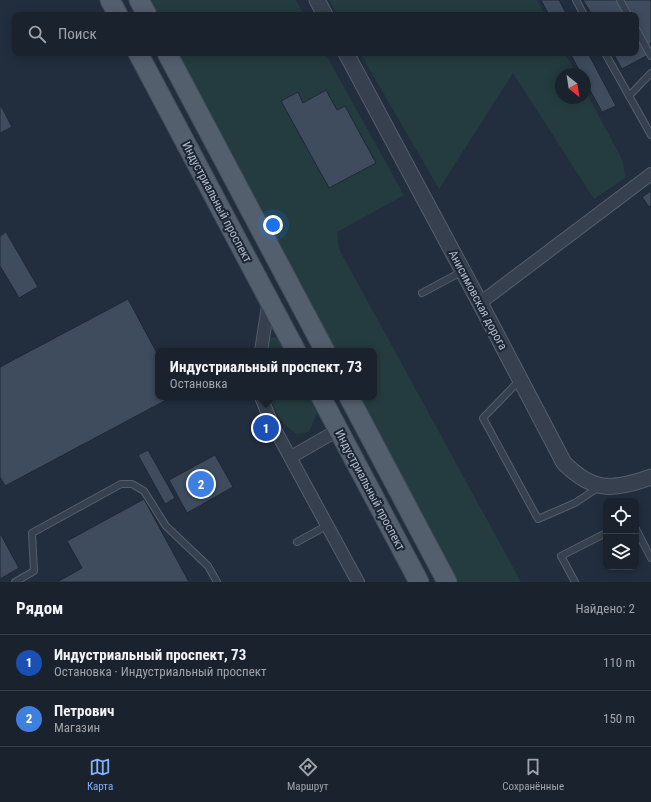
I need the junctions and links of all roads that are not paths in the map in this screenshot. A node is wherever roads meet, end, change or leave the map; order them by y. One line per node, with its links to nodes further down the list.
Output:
1 (110, 0): 6 (main road)
2 (139, 0): 7 (main road)
3 (317, 0): 8 (street)
4 (576, 0): 9 (lane)
5 (620, 0): 10 (lane)
6 (116, 12)
7 (145, 12)
8 (323, 12)
9 (582, 12)
10 (626, 12)
11 (639, 34): 16 (lane)
12 (140, 56): 23 (main road, Индустриальный проспект)
13 (169, 56): 27 (main road)
14 (348, 56): 21 (street, Анисимовская дорога)
15 (607, 56): 18 (lane)
16 (651, 56)
17 (651, 73): 18 (lane)
18 (629, 96): 19 (lane)
19 (651, 135)
20 (651, 174): 24 (street)
21 (463, 271): 22 (lane); 24 (street, Анисимовская дорога)
22 (422, 293)
23 (269, 299): 25 (street); 26 (main road, Индустриальный проспект)
24 (480, 303): 28 (street, Анисимовская дорога)
25 (261, 348)
26 (294, 348)
27 (323, 348)
28 (520, 380): 35 (street, Анисимовская дорога); 35 (lane)
29 (262, 400): 33 (street)
30 (323, 400): 32 (main road, Индустриальный проспект)
31 (351, 400): 45 (main road, Индустриальный проспект)
32 (338, 430): 33 (street); 44 (main road, Индустриальный проспект)
33 (291, 457): 36 (street)
34 (651, 477): 35 (street, Анисимовская дорога)
35 (600, 486)
36 (328, 525): 39 (lane); 43 (street)
37 (604, 534): 46 (lane)
38 (639, 534): 40 (lane)
39 (297, 542)
40 (651, 558)
41 (15, 582): 42 (lane)
42 (217, 582)
43 (358, 582)
44 (419, 582)
45 (447, 582)
46 (575, 582)

